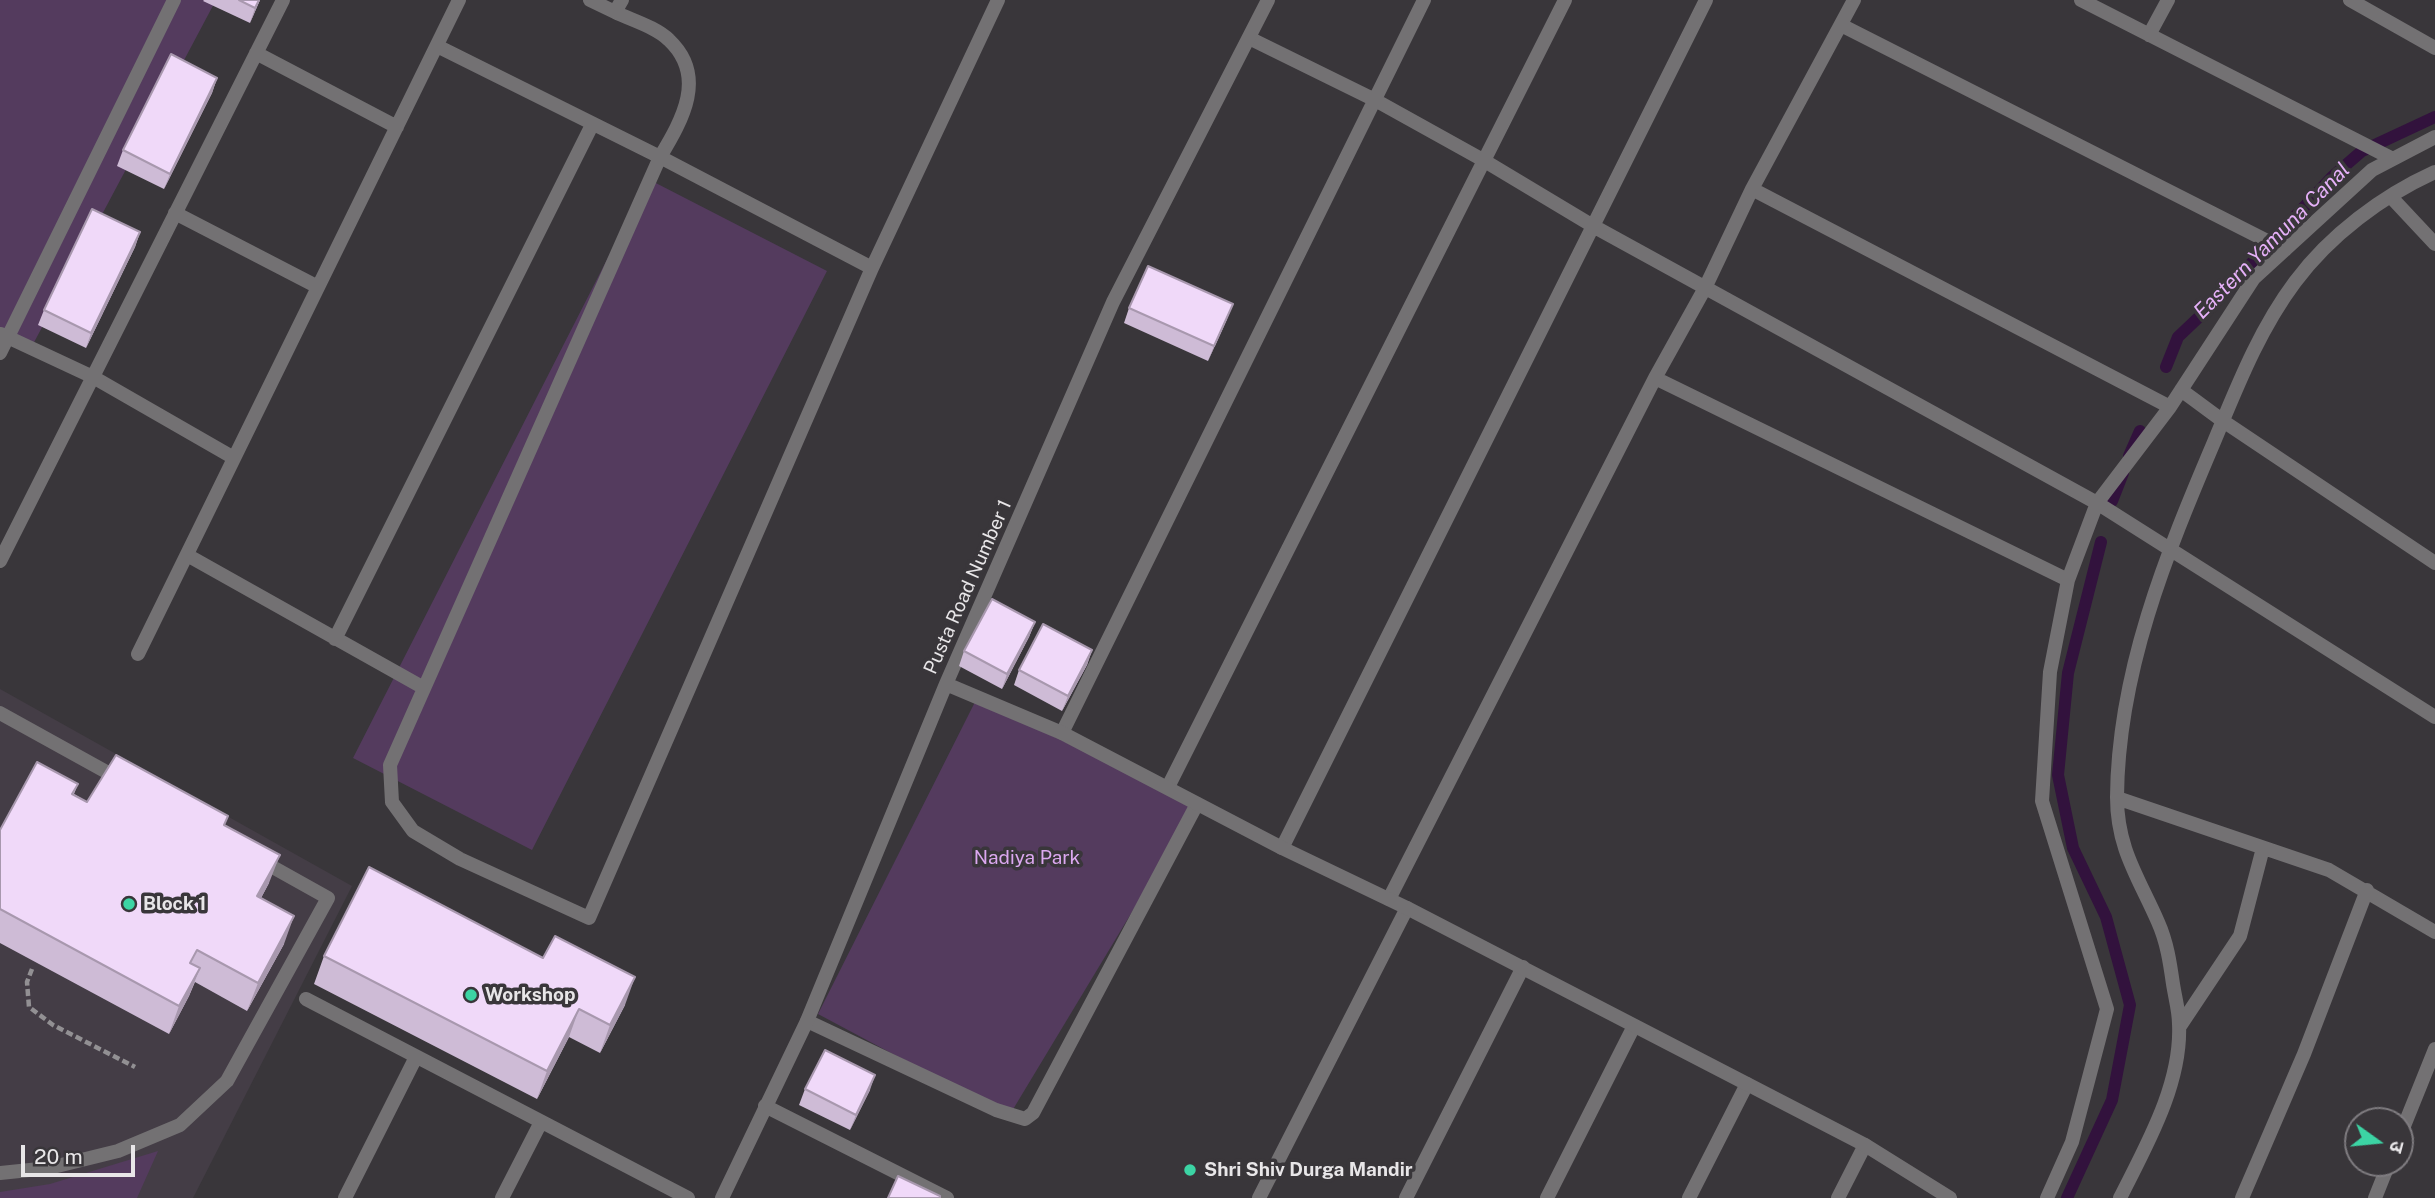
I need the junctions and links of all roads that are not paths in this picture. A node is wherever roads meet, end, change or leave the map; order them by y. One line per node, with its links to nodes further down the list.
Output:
1 (174, 0): 38 (street)
2 (283, 0): 20 (street)
3 (460, 0): 18 (street)
4 (590, 0): 14 (street)
5 (998, 0): 35 (street)
6 (1268, 0): 17 (street, Pusta Road Number 1)
7 (1424, 0): 21 (street)
8 (1565, 0): 27 (street)
9 (1706, 0): 32 (street)
10 (1854, 0): 15 (street)
11 (2081, 0): 16 (street)
12 (2168, 0): 16 (street)
13 (2350, 0): 19 (street)
14 (619, 6): 25 (street)
15 (1841, 25): 29 (street); 34 (street)
16 (2149, 35): 26 (street)
17 (1249, 38): 21 (street); 54 (street, Pusta Road Number 1)
18 (437, 46): 22 (street); 23 (street)
19 (2435, 48)
20 (256, 53): 23 (street); 31 (street)
21 (1374, 100): 27 (street); 58 (street)
22 (592, 125): 25 (street); 52 (street)
23 (397, 127): 36 (street)
24 (2435, 137): 26 (street)
25 (660, 157): 35 (street); 55 (street)
26 (2390, 158): 34 (street)
27 (1483, 160): 32 (street); 59 (street)
28 (2435, 172): 30 (street)
29 (1752, 190): 37 (street); 43 (street)
30 (2391, 197): 33 (street); 44 (street)
31 (176, 213): 36 (street); 40 (street)
32 (1593, 226): 37 (street); 63 (street)
33 (2435, 244)
34 (2284, 249): 42 (street)
35 (872, 268): 55 (street)
36 (318, 288): 45 (street)
37 (1705, 288): 41 (street); 46 (street)
38 (4, 335): 39 (street); 40 (street)
39 (0, 353)
40 (93, 377): 45 (street); 49 (street)
41 (1655, 378): 51 (street); 67 (street)
42 (2181, 390): 43 (street); 44 (street)
43 (2170, 407): 46 (street)
44 (2223, 421): 47 (street); 50 (street)
45 (234, 458): 48 (street)
46 (2100, 499): 47 (street); 51 (street)
47 (2169, 547): 57 (street); 61 (street)
48 (187, 555): 52 (street); 53 (street)
49 (0, 561)
50 (2435, 563)
51 (2068, 580): 95 (street)
52 (335, 639): 55 (street)
53 (138, 654)
54 (946, 684): 58 (street); 72 (street, Pusta Road Number 1)
55 (424, 688)
56 (0, 713): 60 (street)
57 (2435, 717)
58 (1062, 733): 59 (street)
59 (1168, 787): 62 (street)
60 (136, 789)
61 (2117, 798): 64 (street); 74 (street)
62 (1196, 804): 63 (street); 72 (street)
63 (1282, 848): 67 (street)
64 (2263, 848): 66 (street); 74 (street)
65 (244, 850): 82 (street)
66 (2367, 890): 69 (street); 97 (street)
67 (1389, 899): 68 (street)
68 (1407, 908): 70 (street); 89 (street)
69 (2435, 932)
70 (1523, 967): 73 (street); 90 (street)
71 (306, 999): 76 (street)
72 (807, 1021): 78 (street, Pusta Road Number 1)
73 (1634, 1026): 77 (street); 91 (street)
74 (2180, 1026): 96 (street)
75 (2435, 1049): 79 (street)
76 (416, 1057): 80 (street); 84 (street)
77 (1747, 1084): 81 (street); 92 (street)
78 (765, 1106): 87 (street, Pusta Road Number 1); 88 (street)
79 (2412, 1107)
80 (541, 1122): 85 (street); 86 (street)
81 (1865, 1144): 93 (street); 94 (street)
82 (0, 1173)
83 (2383, 1177): 98 (street)
84 (345, 1198)
85 (502, 1198)
86 (688, 1198)
87 (722, 1198)
88 (947, 1198)
89 (1259, 1198)
90 (1406, 1198)
91 (1547, 1198)
92 (1689, 1198)
93 (1838, 1198)
94 (1950, 1198)
95 (2047, 1198)
96 (2120, 1198)
97 (2242, 1198)
98 (2375, 1198)

